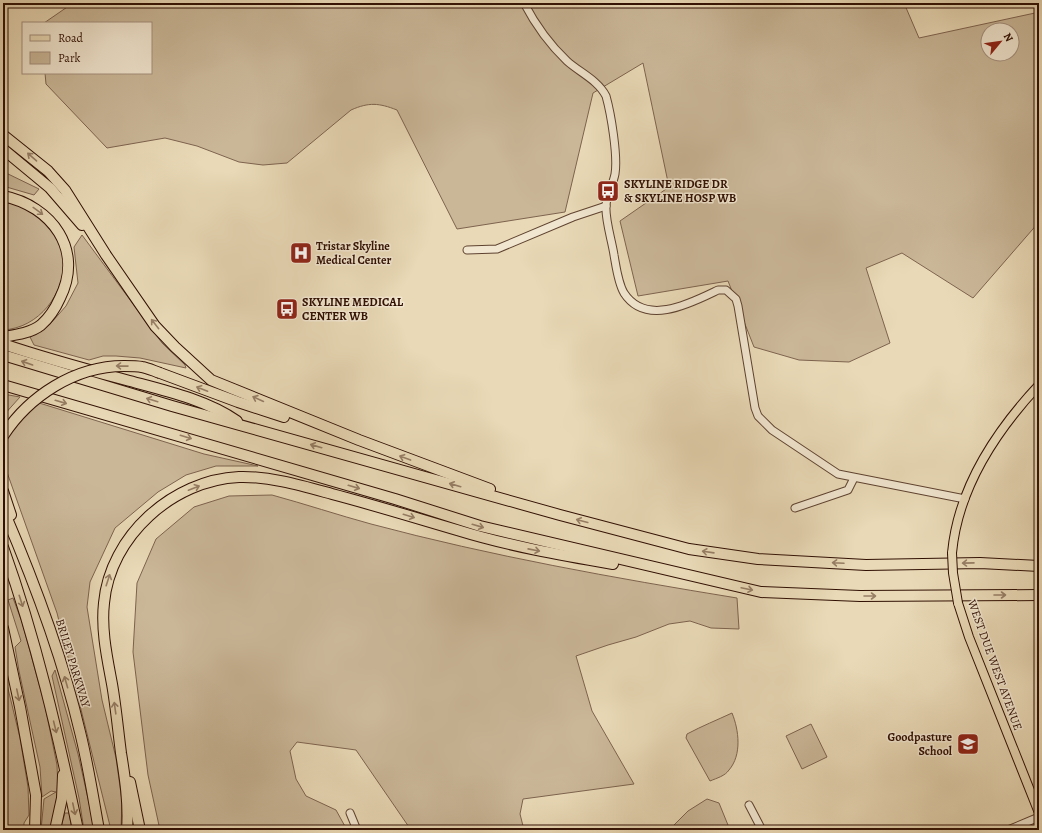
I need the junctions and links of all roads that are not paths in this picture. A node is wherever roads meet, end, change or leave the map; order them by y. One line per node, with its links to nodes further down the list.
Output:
1 (524, 3): 5 (street)
2 (3, 134): 7 (highway, one-way to 2)
3 (3, 149): 7 (highway)
4 (3, 196): 8 (highway, one-way to 8)
5 (606, 206): 6 (street); 16 (street)
6 (467, 250)
7 (106, 255): 15 (highway, one-way to 7)
8 (3, 338)
9 (3, 344): 13 (highway)
10 (3, 355): 13 (highway, one-way to 10)
11 (1039, 385): 18 (main road, WEST DUE WEST AVENUE)
12 (3, 386): 27 (highway, one-way to 27)
13 (243, 426): 21 (highway, one-way to 13)
14 (3, 436): 15 (highway, one-way to 14, bridge)
15 (358, 440): 21 (highway, one-way to 15)
16 (854, 478): 18 (street); 19 (street)
17 (3, 491): 24 (highway)
18 (965, 499): 36 (main road, WEST DUE WEST AVENUE, bridge)
19 (795, 508)
20 (3, 509): 24 (highway, BRILEY PARKWAY)
21 (560, 515): 26 (highway, one-way to 21)
22 (3, 547): 25 (highway)
23 (3, 551): 25 (highway)
24 (26, 563): 30 (highway, BRILEY PARKWAY, one-way to 24)
25 (9, 564): 32 (highway, one-way to 32)
26 (1039, 566)
27 (709, 581): 28 (highway, one-way to 28); 31 (highway, one-way to 27)
28 (1039, 595)
29 (3, 628): 38 (highway, one-way to 38)
30 (81, 733): 41 (highway, BRILEY PARKWAY); 42 (highway)
31 (120, 747): 33 (highway); 43 (highway)
32 (64, 761): 39 (highway); 40 (highway, one-way to 40)
33 (134, 798): 44 (highway); 45 (highway)
34 (749, 805): 47 (street)
35 (350, 813): 46 (street)
36 (1039, 813)
37 (1039, 817): 48 (street)
38 (35, 830)
39 (55, 830)
40 (78, 830)
41 (99, 830)
42 (103, 830)
43 (127, 830)
44 (140, 830)
45 (146, 830)
46 (357, 830)
47 (762, 830)
48 (1008, 830)

